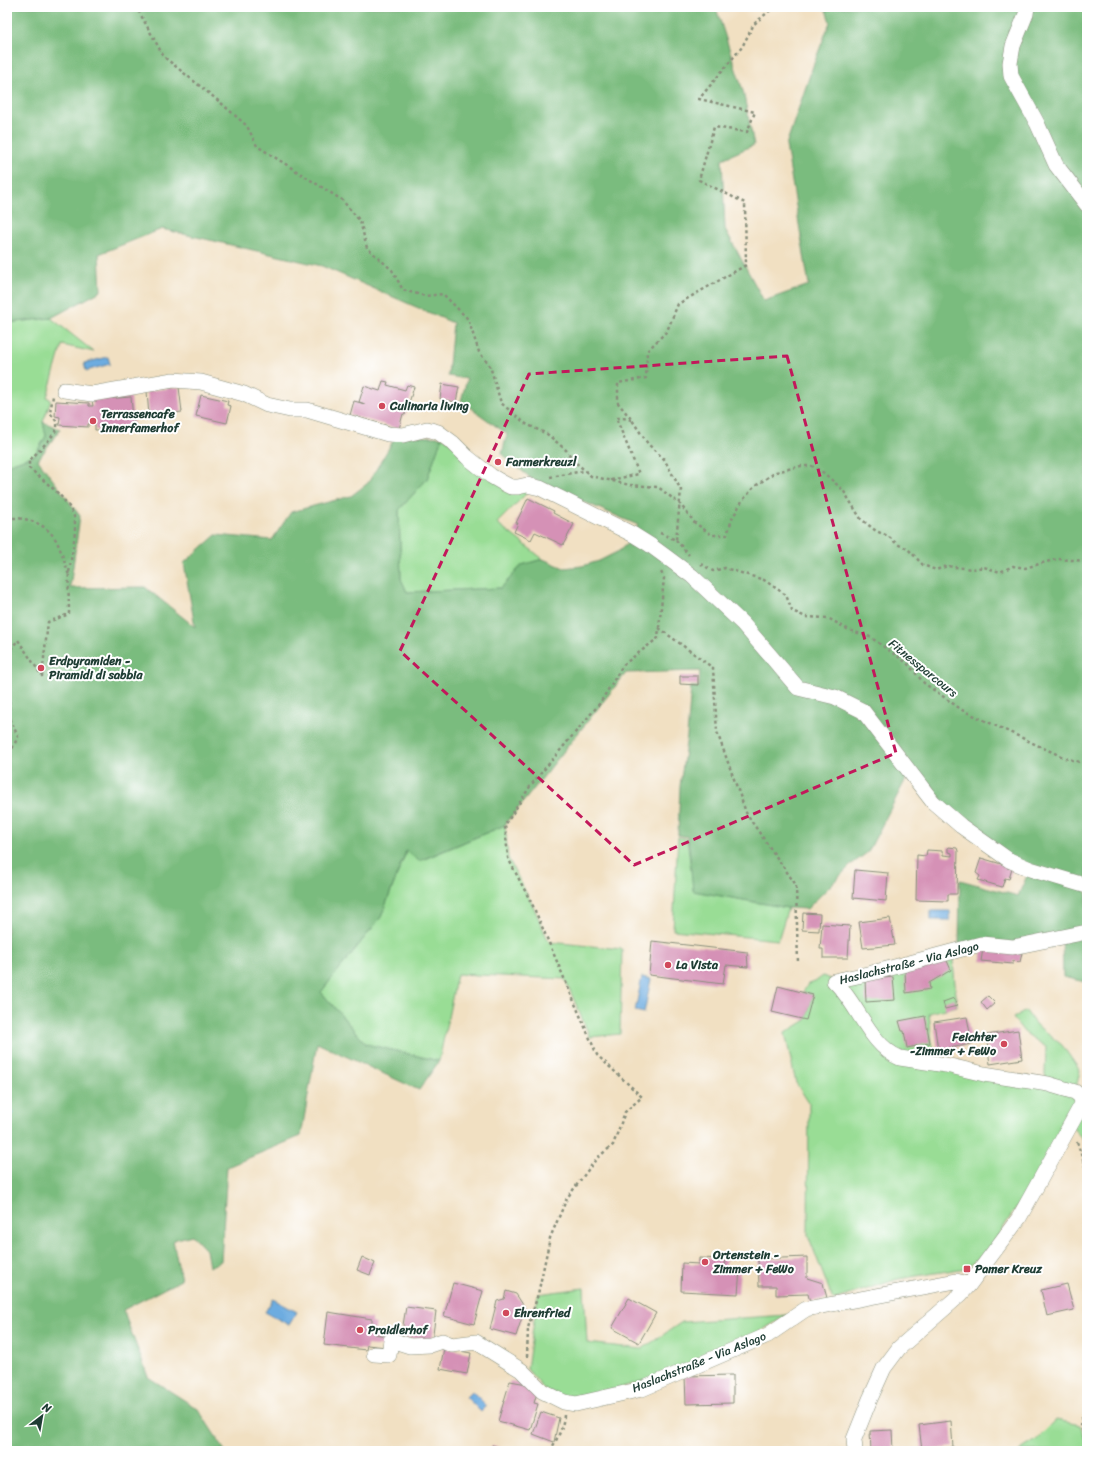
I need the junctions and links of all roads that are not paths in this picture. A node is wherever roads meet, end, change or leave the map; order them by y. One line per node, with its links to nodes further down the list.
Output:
1 (1027, 7): 2 (street)
2 (1087, 205)
3 (64, 390): 4 (street)
4 (1087, 886)
5 (1087, 932): 6 (street, Haslachstraße - Via Aslago)
6 (1085, 1102): 7 (street, Haslachstraße - Via Aslago)
7 (969, 1285): 8 (street, Haslachstraße - Via Aslago); 9 (street, Haslachstraße - Via Aslago)
8 (374, 1354)
9 (855, 1451)

